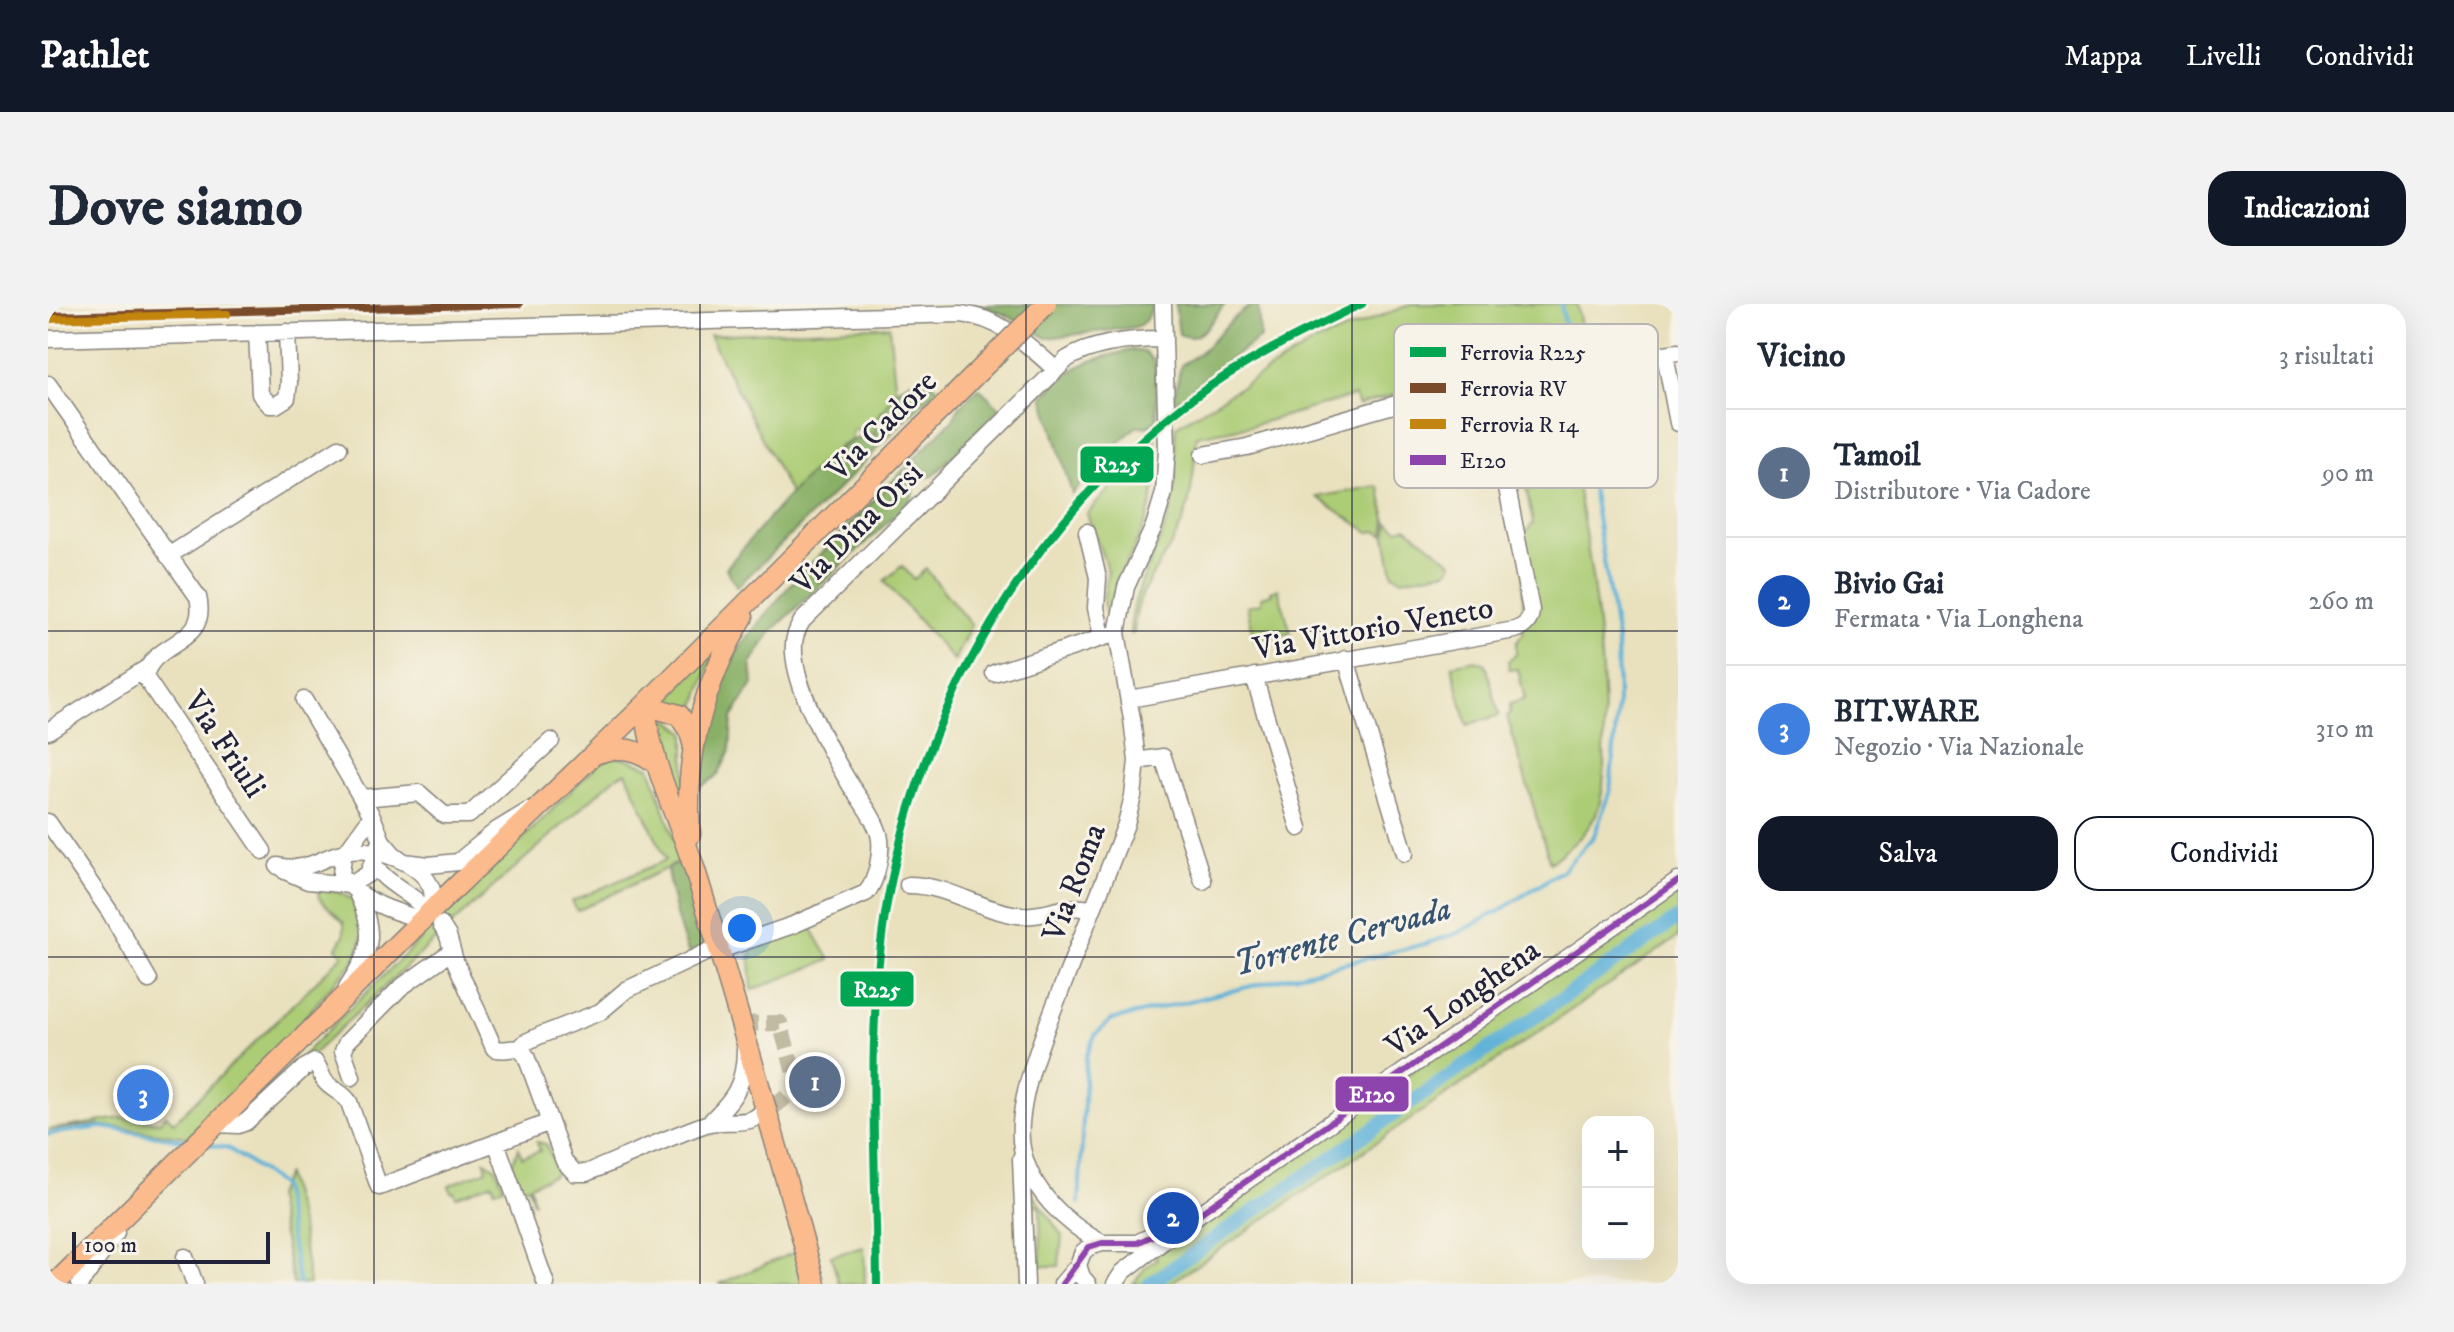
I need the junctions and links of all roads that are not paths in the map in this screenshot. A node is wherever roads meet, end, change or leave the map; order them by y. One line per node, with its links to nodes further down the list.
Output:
1 (1046, 304): 17 (main road, Via Cadore, bridge)
2 (1163, 304): 6 (street, Via Roma)
3 (287, 332): 4 (street); 4 (street); 8 (street)
4 (257, 333): 5 (street)
5 (48, 339)
6 (1164, 339): 8 (street, Via Dina Orsi); 18 (street, Via Roma)
7 (1671, 354): 11 (street)
8 (1055, 369): 51 (street, Via Dina Orsi)
9 (48, 384): 16 (street, Via Friuli)
10 (1394, 405): 13 (street)
11 (1678, 423)
12 (339, 448): 16 (street)
13 (1203, 455)
14 (1507, 488): 19 (street, Via Vittorio Veneto)
15 (1087, 532): 18 (street, Via Roma)
16 (168, 556): 20 (street, Via Friuli)
17 (760, 590): 25 (main road, Via Cadore); 28 (main road, Via Cadore)
18 (1110, 635): 21 (street); 23 (street, Via Roma)
19 (1346, 659): 22 (street, Via Vittorio Veneto); 39 (street)
20 (147, 668): 26 (street, Via Friuli); 40 (street, Via Friuli)
21 (994, 673)
22 (1254, 676): 23 (street, Via Vittorio Veneto); 36 (street)
23 (1129, 699): 30 (street, Via Roma)
24 (304, 700): 32 (street)
25 (645, 705): 28 (main road); 29 (main road); 31 (main road, Via Cadore)
26 (48, 731)
27 (551, 741): 32 (street)
28 (694, 748): 42 (main road, Via Cadore)
29 (592, 755): 31 (main road); 33 (main road)
30 (1137, 761): 44 (street); 49 (street, Via Roma)
31 (657, 764): 42 (main road, Via Cadore)
32 (362, 798): 34 (street)
33 (540, 805): 43 (street); 50 (main road)
34 (372, 816): 37 (street); 38 (street)
35 (48, 822): 53 (street)
36 (1299, 828)
37 (378, 833): 41 (street); 43 (street)
38 (346, 852): 40 (street); 41 (street); 47 (street)
39 (1405, 853)
40 (270, 858): 47 (street)
41 (374, 859): 43 (street); 46 (street); 47 (street)
42 (692, 861): 51 (main road, Via Cadore)
43 (404, 862): 50 (street)
44 (1203, 881)
45 (1678, 881): 68 (street, Via Longhena)
46 (392, 884): 47 (street); 50 (street)
47 (355, 885): 50 (street); 54 (street)
48 (908, 885): 49 (street)
49 (1092, 910): 66 (street, Via Roma)
50 (429, 915): 52 (street); 54 (main road)
51 (719, 949): 55 (main road, Via Cadore); 56 (street)
52 (452, 951): 56 (street); 57 (street)
53 (149, 980)
54 (334, 1007): 63 (main road)
55 (745, 1037): 58 (main road, Via Cadore); 59 (street)
56 (520, 1048): 60 (street)
57 (352, 1077)
58 (766, 1104): 59 (street); 61 (street); 64 (main road, Via Cadore)
59 (728, 1105): 62 (street)
60 (550, 1122): 62 (street); 65 (street)
61 (741, 1122): 62 (street); 64 (street)
62 (709, 1123)
63 (212, 1130): 65 (street); 67 (main road)
64 (777, 1141): 78 (main road, Via Cadore); 79 (main road, Via Cadore)
65 (496, 1142): 77 (street)
66 (1021, 1145): 69 (street); 80 (street, Via Roma)
67 (137, 1203): 74 (main road); 75 (street)
68 (1199, 1214): 70 (street, Via Longhena); 73 (street, Via Longhena)
69 (1060, 1215): 70 (street); 72 (street)
70 (1106, 1244): 72 (street, Via Longhena); 73 (street, Via Longhena)
71 (185, 1257): 76 (street)
72 (1079, 1262): 81 (street, Via Longhena); 82 (street)
73 (1119, 1278)
74 (55, 1284)
75 (80, 1284)
76 (195, 1284)
77 (546, 1284)
78 (815, 1284)
79 (826, 1284)
80 (1026, 1284)
81 (1062, 1284)
82 (1088, 1284)

